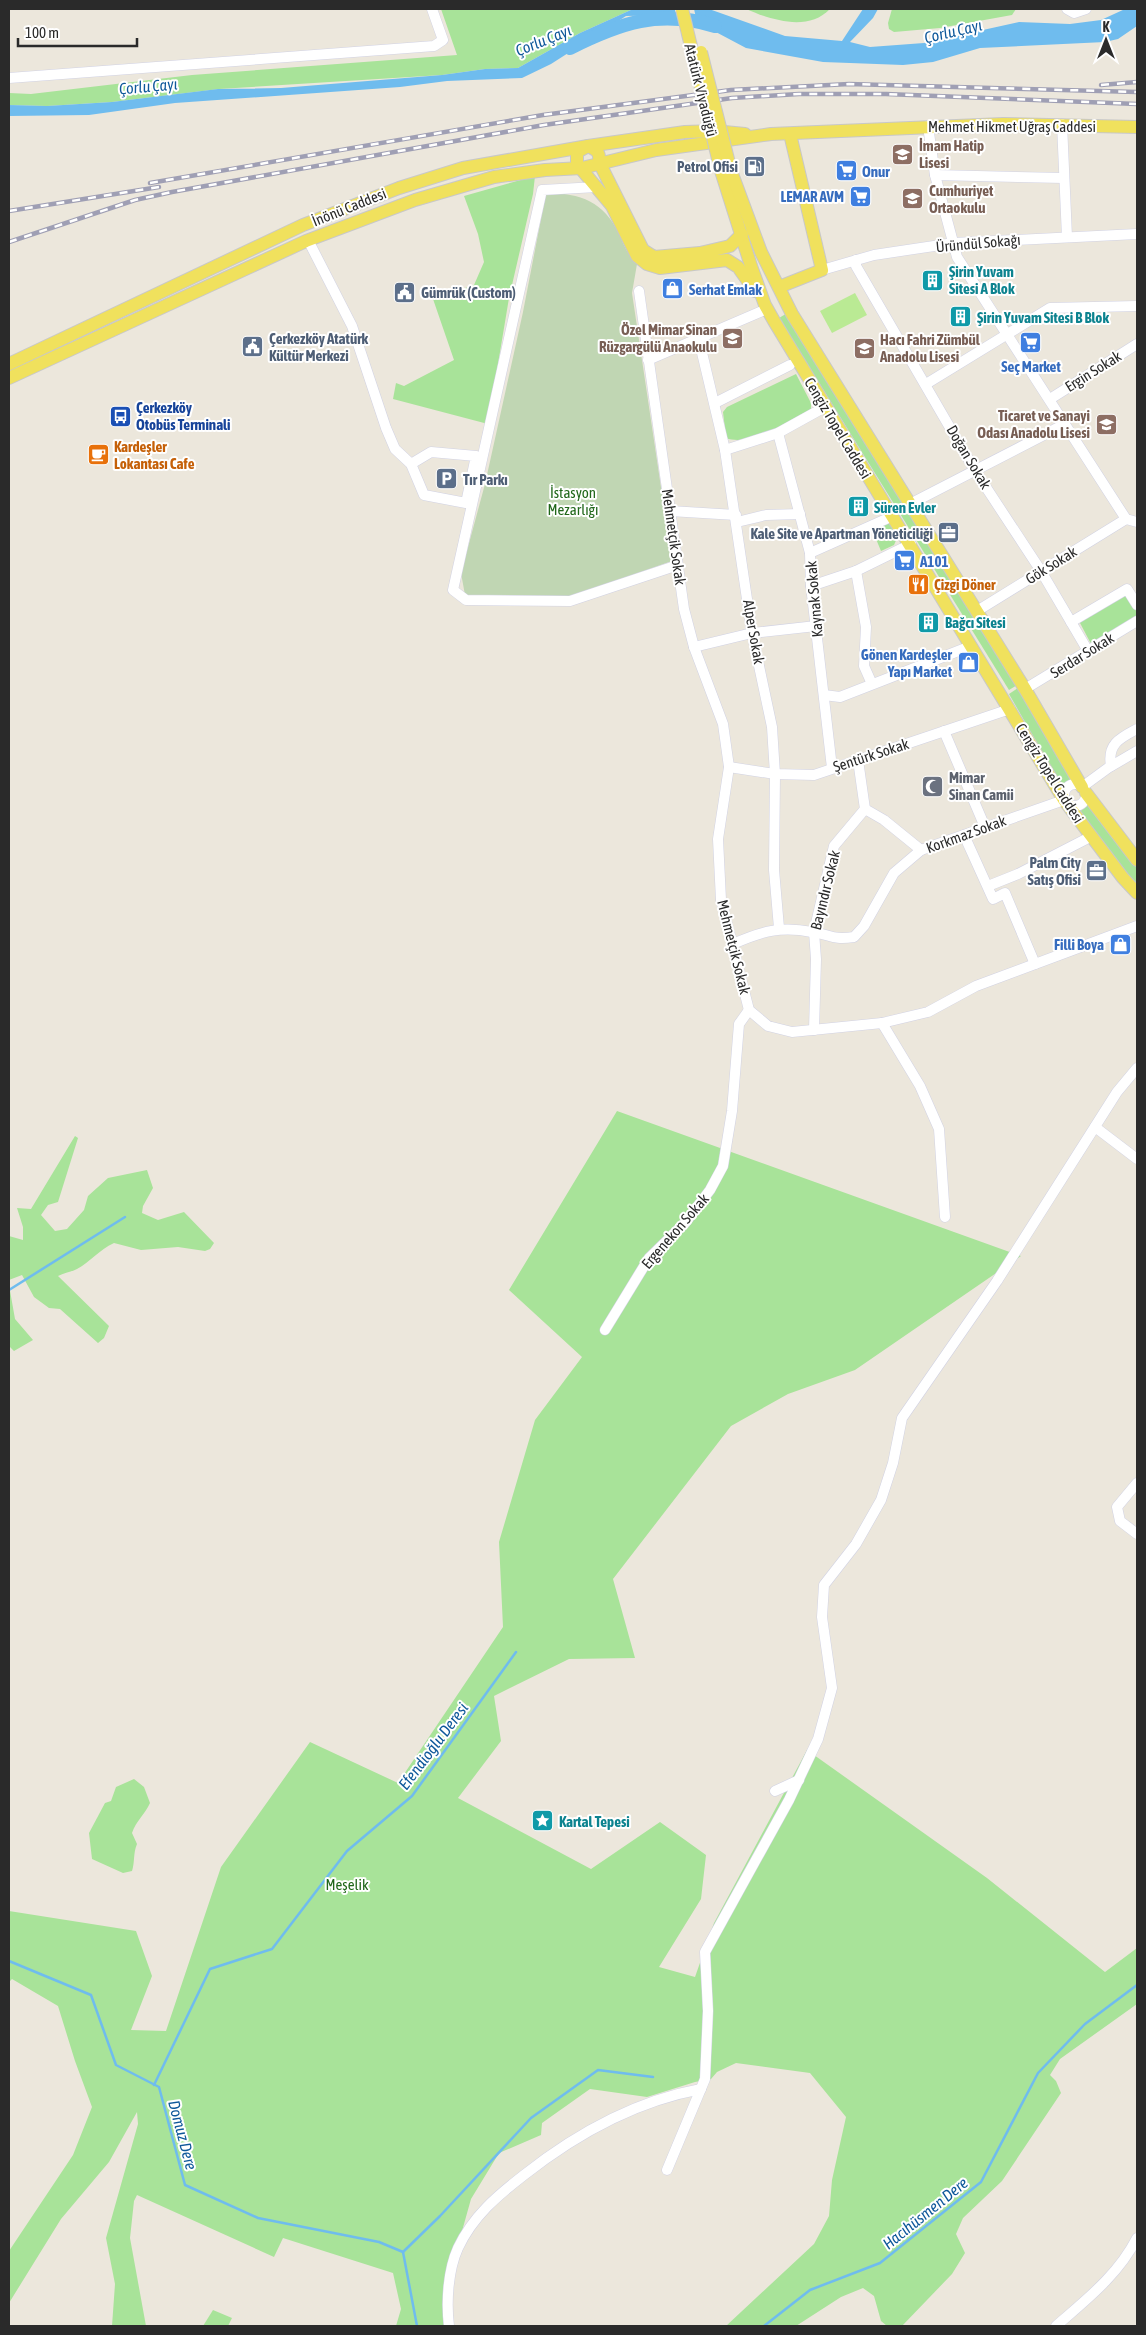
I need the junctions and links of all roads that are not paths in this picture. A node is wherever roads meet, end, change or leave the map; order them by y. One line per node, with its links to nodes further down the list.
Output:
1 (432, 9): 6 (street)
2 (682, 9): 15 (main road, Atatürk Viyadüğü, bridge)
3 (689, 9): 15 (main road, Atatürk Viyadüğü, bridge)
4 (1067, 9): 5 (street)
5 (1086, 9)
6 (9, 78)
7 (1062, 124): 8 (main road, Mehmet Hikmet Uğraş Caddesi); 9 (main road, Mehmet Hikmet Uğraş Caddesi); 17 (street)
8 (928, 126): 10 (main road, Mehmet Hikmet Uğraş Caddesi); 16 (street)
9 (1137, 127)
10 (790, 134): 11 (main road, Mehmet Hikmet Uğraş Caddesi); 25 (main road)
11 (717, 136): 12 (main road, İnönü Caddesi); 13 (main road)
12 (588, 146): 13 (main road); 14 (main road); 30 (main road, İnönü Caddesi)
13 (599, 162): 14 (main road); 19 (main road)
14 (582, 168): 18 (main road); 22 (main road, İnönü Caddesi)
15 (726, 171): 19 (main road, Cengiz Topel Caddesi); 26 (main road, Cengiz Topel Caddesi)
16 (935, 176): 17 (street); 23 (street)
17 (1064, 178): 21 (street)
18 (597, 187): 29 (main road); 57 (street)
19 (742, 234): 29 (main road, Cengiz Topel Caddesi)
20 (1137, 234): 21 (street, Üründül Sokağı)
21 (1067, 237): 23 (street, Üründül Sokağı)
22 (308, 240): 31 (main road, İnönü Caddesi); 46 (street)
23 (954, 243): 24 (street, Üründül Sokağı); 32 (street)
24 (856, 260): 25 (street, Üründül Sokağı); 39 (street, Doğan Sokak)
25 (822, 270): 26 (main road)
26 (779, 287): 48 (main road, Cengiz Topel Caddesi)
27 (639, 291): 35 (street, Mehmetçik Sokak)
28 (1137, 306): 32 (street)
29 (766, 307): 33 (street); 42 (main road, Cengiz Topel Caddesi)
30 (118, 313): 31 (main road); 36 (main road, İnönü Caddesi)
31 (124, 325): 38 (main road, İnönü Caddesi)
32 (1007, 333): 39 (street); 40 (street)
33 (699, 340): 35 (street); 41 (street, Alper Sokak)
34 (1137, 344): 40 (street, Ergin Sokak)
35 (648, 360): 49 (street, Mehmetçik Sokak)
36 (9, 364)
37 (790, 365): 41 (street)
38 (9, 378)
39 (926, 384): 47 (street, Doğan Sokak)
40 (1050, 399): 43 (street)
41 (715, 403): 45 (street, Alper Sokak)
42 (825, 407): 44 (street); 51 (main road, Cengiz Topel Caddesi)
43 (1065, 424): 47 (street); 53 (street)
44 (778, 433): 45 (street); 50 (street, Kaynak Sokak)
45 (726, 450): 52 (street, Alper Sokak)
46 (411, 464): 46 (street)
47 (974, 469): 48 (street); 59 (street, Doğan Sokak)
48 (910, 504): 62 (main road, Cengiz Topel Caddesi)
49 (670, 511): 52 (street); 57 (street, Mehmetçik Sokak)
50 (800, 514): 52 (street); 56 (street, Kaynak Sokak)
51 (893, 516): 55 (main road, Cengiz Topel Caddesi); 56 (street)
52 (737, 519): 66 (street, Alper Sokak)
53 (1126, 519): 54 (street); 59 (street, Gök Sokak)
54 (1137, 522)
55 (910, 544): 58 (street); 67 (main road, Cengiz Topel Caddesi)
56 (810, 552): 60 (street, Kaynak Sokak)
57 (678, 565): 68 (street, Mehmetçik Sokak)
58 (856, 571): 60 (street); 70 (street)
59 (1041, 571): 62 (street, Gök Sokak); 64 (street, Doğan Sokak)
60 (811, 586): 65 (street, Kaynak Sokak)
61 (1137, 605): 64 (street)
62 (977, 611): 71 (main road, Cengiz Topel Caddesi)
63 (1137, 621): 69 (street, Serdar Sokak)
64 (1071, 622): 69 (street, Doğan Sokak)
65 (816, 626): 66 (street); 72 (street, Kaynak Sokak)
66 (752, 633): 68 (street); 81 (street, Alper Sokak)
67 (971, 646): 70 (street); 73 (main road, Cengiz Topel Caddesi)
68 (694, 647): 79 (street, Mehmetçik Sokak)
69 (1088, 651): 71 (street, Serdar Sokak)
70 (872, 684): 72 (street)
71 (1026, 689): 82 (main road, Cengiz Topel Caddesi)
72 (824, 695): 80 (street, Kaynak Sokak)
73 (1010, 710): 75 (street, Şentürk Sokak); 83 (main road, Cengiz Topel Caddesi)
74 (1137, 730): 78 (street)
75 (944, 731): 77 (street, Şentürk Sokak); 85 (street)
76 (1137, 751): 78 (street)
77 (858, 760): 80 (street, Şentürk Sokak); 84 (street)
78 (1111, 766): 82 (street)
79 (729, 767): 81 (street, Şentürk Sokak); 95 (street, Mehmetçik Sokak)
80 (832, 768): 81 (street, Şentürk Sokak)
81 (775, 774): 93 (street, Alper Sokak)
82 (1084, 790): 83 (street); 83 (street); 89 (main road, Cengiz Topel Caddesi)
83 (1064, 800): 85 (street, Korkmaz Sokak); 87 (main road, Cengiz Topel Caddesi)
84 (865, 809): 88 (street); 94 (street, Bayındır Sokak)
85 (985, 828): 86 (street, Korkmaz Sokak)
86 (964, 835): 88 (street, Korkmaz Sokak); 90 (street)
87 (1090, 837): 90 (street); 91 (main road, Cengiz Topel Caddesi)
88 (920, 850): 94 (street, Korkmaz Sokak)
89 (1137, 860)
90 (988, 886): 96 (street)
91 (1137, 893)
92 (1137, 926): 96 (street, Mehmetçik Sokak)
93 (779, 928): 94 (street, Korkmaz Sokak); 95 (street, Korkmaz Sokak)
94 (814, 932): 99 (street, Bayındır Sokak)
95 (733, 944): 97 (street, Mehmetçik Sokak)
96 (1035, 964): 98 (street, Mehmetçik Sokak)
97 (749, 1010): 99 (street, Mehmetçik Sokak); 104 (street, Ergenekon Sokak)
98 (882, 1023): 99 (street, Mehmetçik Sokak); 103 (street)
99 (814, 1030)
100 (1137, 1068): 101 (street)
101 (1095, 1127): 102 (street); 107 (street)
102 (1137, 1159)
103 (945, 1217)
104 (605, 1330)
105 (1137, 1483): 106 (street)
106 (1137, 1534)
107 (798, 1780): 108 (street); 109 (street)
108 (775, 1791)
109 (701, 2089): 110 (street); 112 (street)
110 (667, 2170)
111 (1137, 2238): 113 (street)
112 (449, 2326)
113 (1056, 2326)

